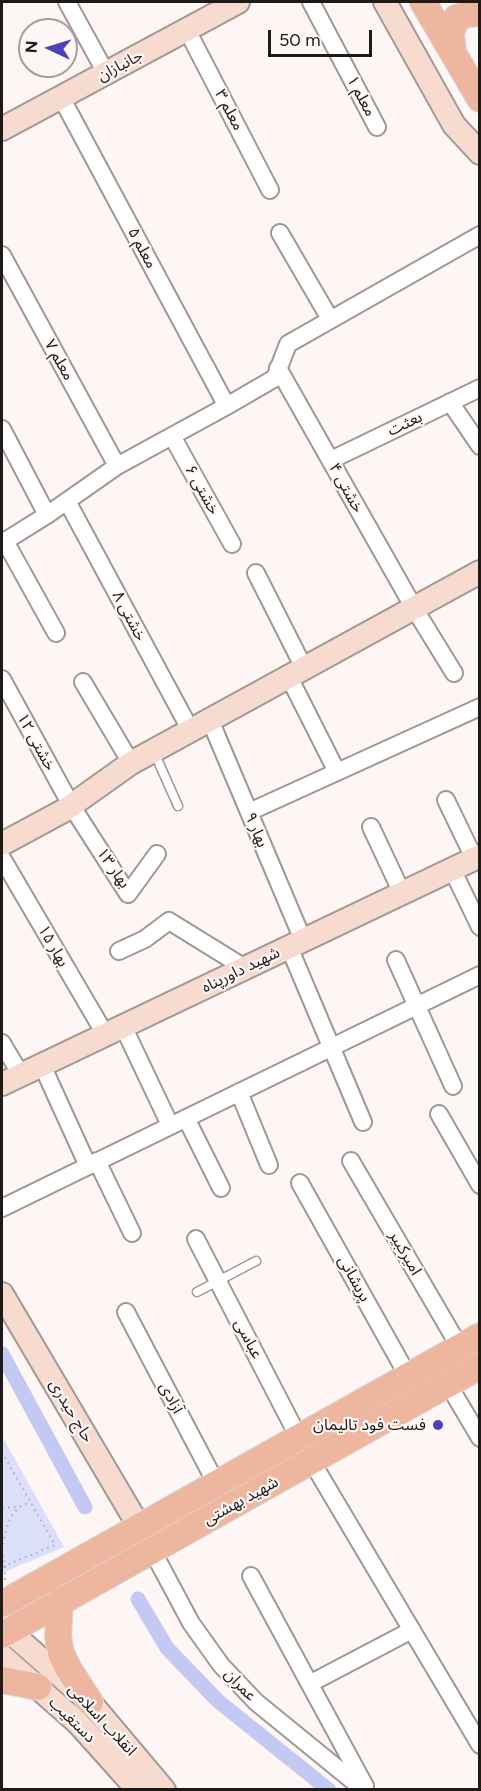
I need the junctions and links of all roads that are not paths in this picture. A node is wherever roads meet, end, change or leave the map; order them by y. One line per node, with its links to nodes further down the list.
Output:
1 (67, 2): 10 (street)
2 (238, 2): 6 (street, جانبازان)
3 (312, 2): 14 (street, معلم ۱)
4 (385, 2): 13 (street)
5 (423, 2): 9 (main road)
6 (209, 9): 8 (street, جانبازان)
7 (480, 13): 9 (main road)
8 (187, 30): 10 (street, جانبازان); 18 (street, معلم ۳)
9 (453, 52): 12 (main road)
10 (106, 73): 11 (street, جانبازان)
11 (61, 97): 15 (street, جانبازان); 26 (street, معلم ۵)
12 (480, 99)
13 (454, 125): 16 (street); 17 (street)
14 (377, 127)
15 (2, 129)
16 (480, 153)
17 (480, 170)
18 (270, 190)
19 (280, 233): 22 (street)
20 (480, 235): 22 (street)
21 (2, 255): 31 (street, معلم ۷)
22 (330, 319): 23 (street)
23 (278, 368): 26 (street); 30 (street, خشتی ۴)
24 (480, 388): 25 (street, بعثت)
25 (450, 402): 29 (street); 30 (street, بعثت)
26 (224, 403): 28 (street)
27 (2, 429): 33 (street)
28 (172, 436): 31 (street); 35 (street, خشتی ۶)
29 (480, 446)
30 (331, 460): 38 (street, خشتی ۴)
31 (117, 466): 32 (street)
32 (67, 501): 33 (street); 45 (street, خشتی ۸)
33 (46, 515): 34 (street)
34 (3, 542): 39 (street)
35 (232, 544)
36 (480, 572): 38 (street)
37 (256, 573): 40 (street)
38 (414, 608): 40 (street); 41 (street, خشتی ۴)
39 (56, 633)
40 (297, 672): 45 (street); 48 (street)
41 (454, 673)
42 (2, 679): 50 (street, خشتی ۱۲)
43 (83, 682): 47 (street)
44 (480, 706): 48 (street)
45 (200, 725): 46 (street); 52 (street, بهار ۹)
46 (153, 751): 47 (street); 51 (lane)
47 (131, 763): 50 (street)
48 (337, 772): 52 (street)
49 (446, 800): 56 (street)
50 (72, 805): 54 (street); 55 (street, بهار ۱۳)
51 (178, 806)
52 (249, 812): 61 (street, بهار ۹)
53 (371, 827): 59 (street)
54 (2, 844)
55 (157, 854)
56 (477, 857): 58 (street, شهید داورپناه)
57 (2, 858): 67 (street, بهار ۱۵)
58 (452, 869): 59 (street, شهید داورپناه); 60 (street)
59 (402, 893): 61 (street, شهید داورپناه)
60 (480, 927)
61 (296, 944): 64 (street, شهید داورپناه); 69 (street, بهار ۹)
62 (119, 951): 64 (street)
63 (396, 960): 66 (street)
64 (246, 968): 67 (street, شهید داورپناه)
65 (480, 975): 66 (street)
66 (417, 1005): 69 (street); 72 (street)
67 (114, 1030): 70 (street, شهید داورپناه); 77 (street, بهار ۱۵)
68 (2, 1043): 71 (street)
69 (331, 1047): 73 (street); 76 (street, بهار ۹)
70 (42, 1065): 71 (street, شهید داورپناه); 79 (street)
71 (11, 1080)
72 (453, 1086)
73 (239, 1092): 75 (street); 80 (street)
74 (439, 1114): 82 (street)
75 (186, 1118): 77 (street); 83 (street)
76 (363, 1122)
77 (170, 1125): 79 (street)
78 (351, 1161): 92 (street, امیرکبیر)
79 (92, 1163): 84 (street); 85 (street)
80 (269, 1165)
81 (300, 1183): 94 (street, پریشانی)
82 (480, 1185)
83 (221, 1188)
84 (2, 1208)
85 (132, 1233)
86 (196, 1239): 88 (street, عباسی)
87 (256, 1261): 88 (lane)
88 (218, 1281): 89 (lane); 96 (street, عباسی)
89 (197, 1292)
90 (2, 1294): 100 (street, حاج حیدری)
91 (126, 1312): 99 (street, آزادی)
92 (469, 1341): 94 (main road, شهید بهشتی)
93 (480, 1366): 95 (main road, شهید بهشتی)
94 (408, 1376): 96 (main road, شهید بهشتی)
95 (448, 1384): 97 (street); 98 (main road, شهید بهشتی)
96 (300, 1438): 99 (main road, شهید بهشتی)
97 (480, 1438)
98 (312, 1462): 101 (main road, شهید بهشتی); 106 (street)
99 (217, 1485): 100 (main road, شهید بهشتی)
100 (140, 1528): 103 (main road, شهید بهشتی)
101 (152, 1550): 104 (main road, شهید بهشتی); 115 (street, عمران)
102 (251, 1576): 109 (street)
103 (8, 1597)
104 (60, 1601): 105 (main road, شهید بهشتی); 111 (main road)
105 (4, 1630): 111 (street, انقلاب اسلامی)
106 (412, 1630): 109 (street); 112 (street)
107 (2, 1656): 110 (street, دستغیب)
108 (2, 1680): 110 (main road)
109 (311, 1683): 115 (street)
110 (38, 1687): 113 (street, دستغیب)
111 (90, 1702): 114 (street, انقلاب اسلامی)
112 (480, 1745)
113 (138, 1790)
114 (164, 1790)
115 (365, 1790)

